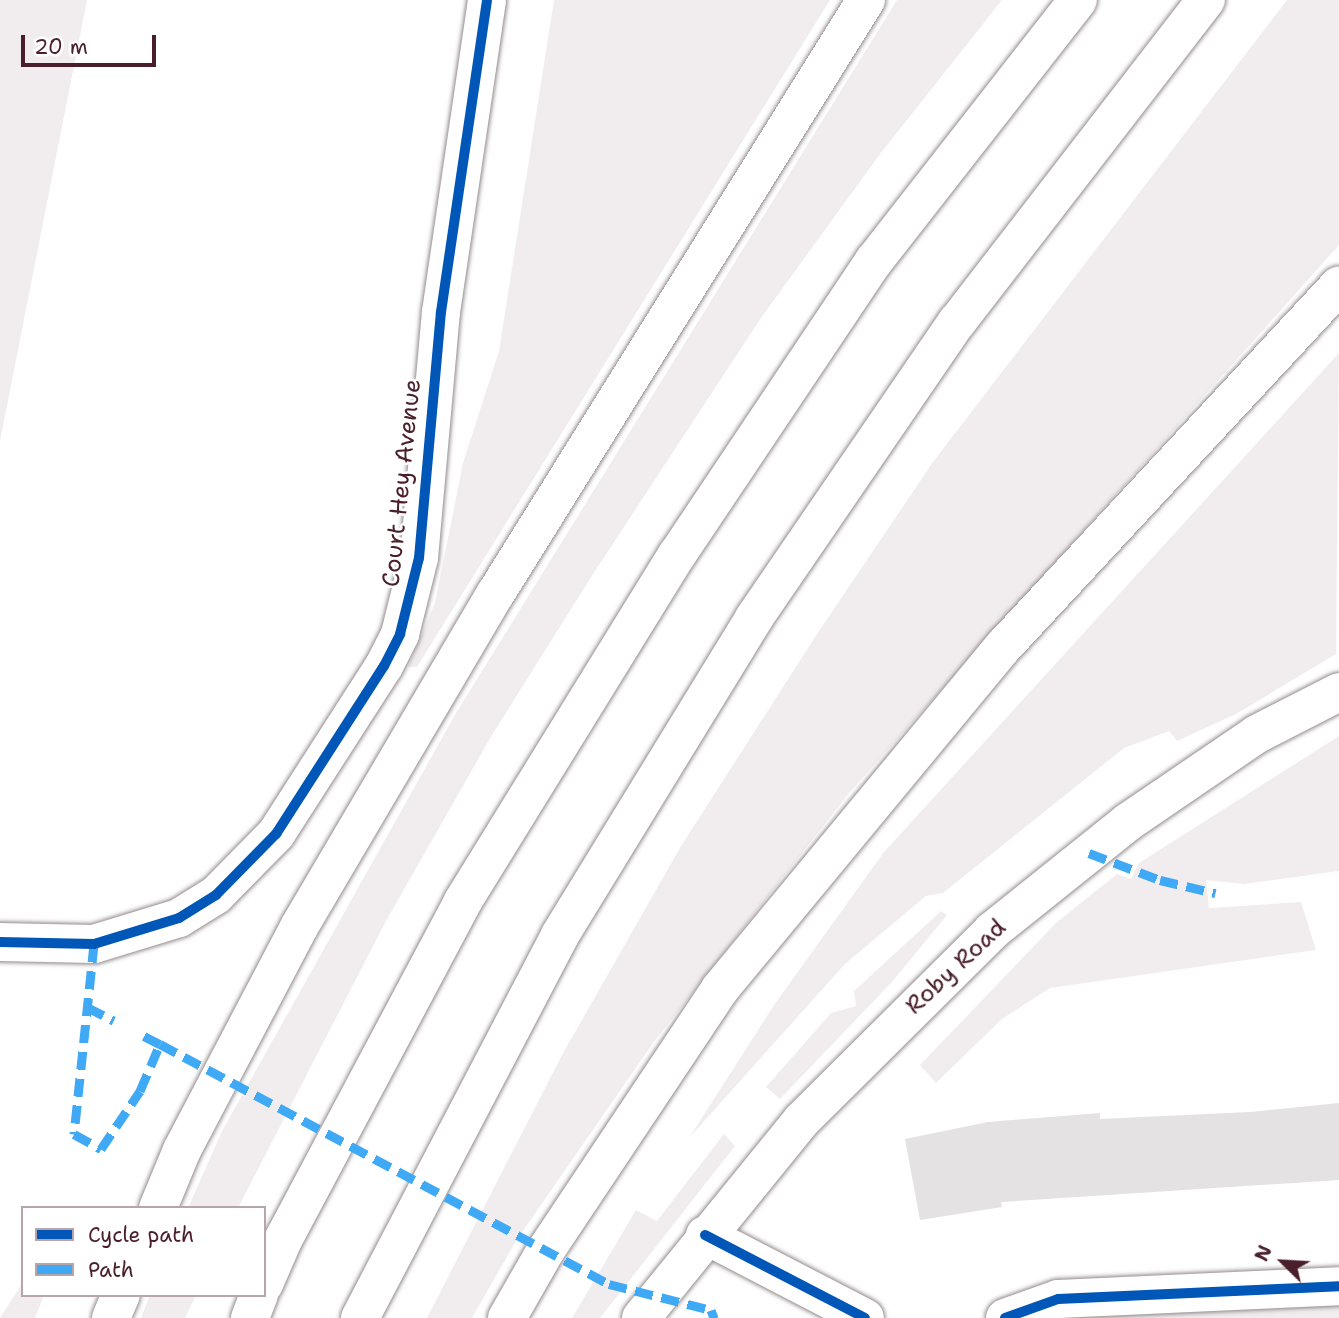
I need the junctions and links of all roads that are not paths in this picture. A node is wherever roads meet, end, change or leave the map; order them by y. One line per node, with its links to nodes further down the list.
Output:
1 (487, 0): 7 (main road, Court Hey Avenue)
2 (866, 0): 8 (main road)
3 (1078, 0): 10 (main road)
4 (1206, 0): 16 (main road)
5 (1339, 285): 17 (main road)
6 (1339, 692): 9 (main road, Roby Road)
7 (0, 942)
8 (159, 1206)
9 (705, 1236): 18 (main road, Roby Road); 19 (main road)
10 (266, 1279)
11 (1339, 1286): 20 (main road)
12 (120, 1297): 14 (main road)
13 (258, 1297): 15 (main road)
14 (111, 1318)
15 (250, 1318)
16 (360, 1318)
17 (507, 1318)
18 (640, 1318)
19 (865, 1318)
20 (1005, 1318)

